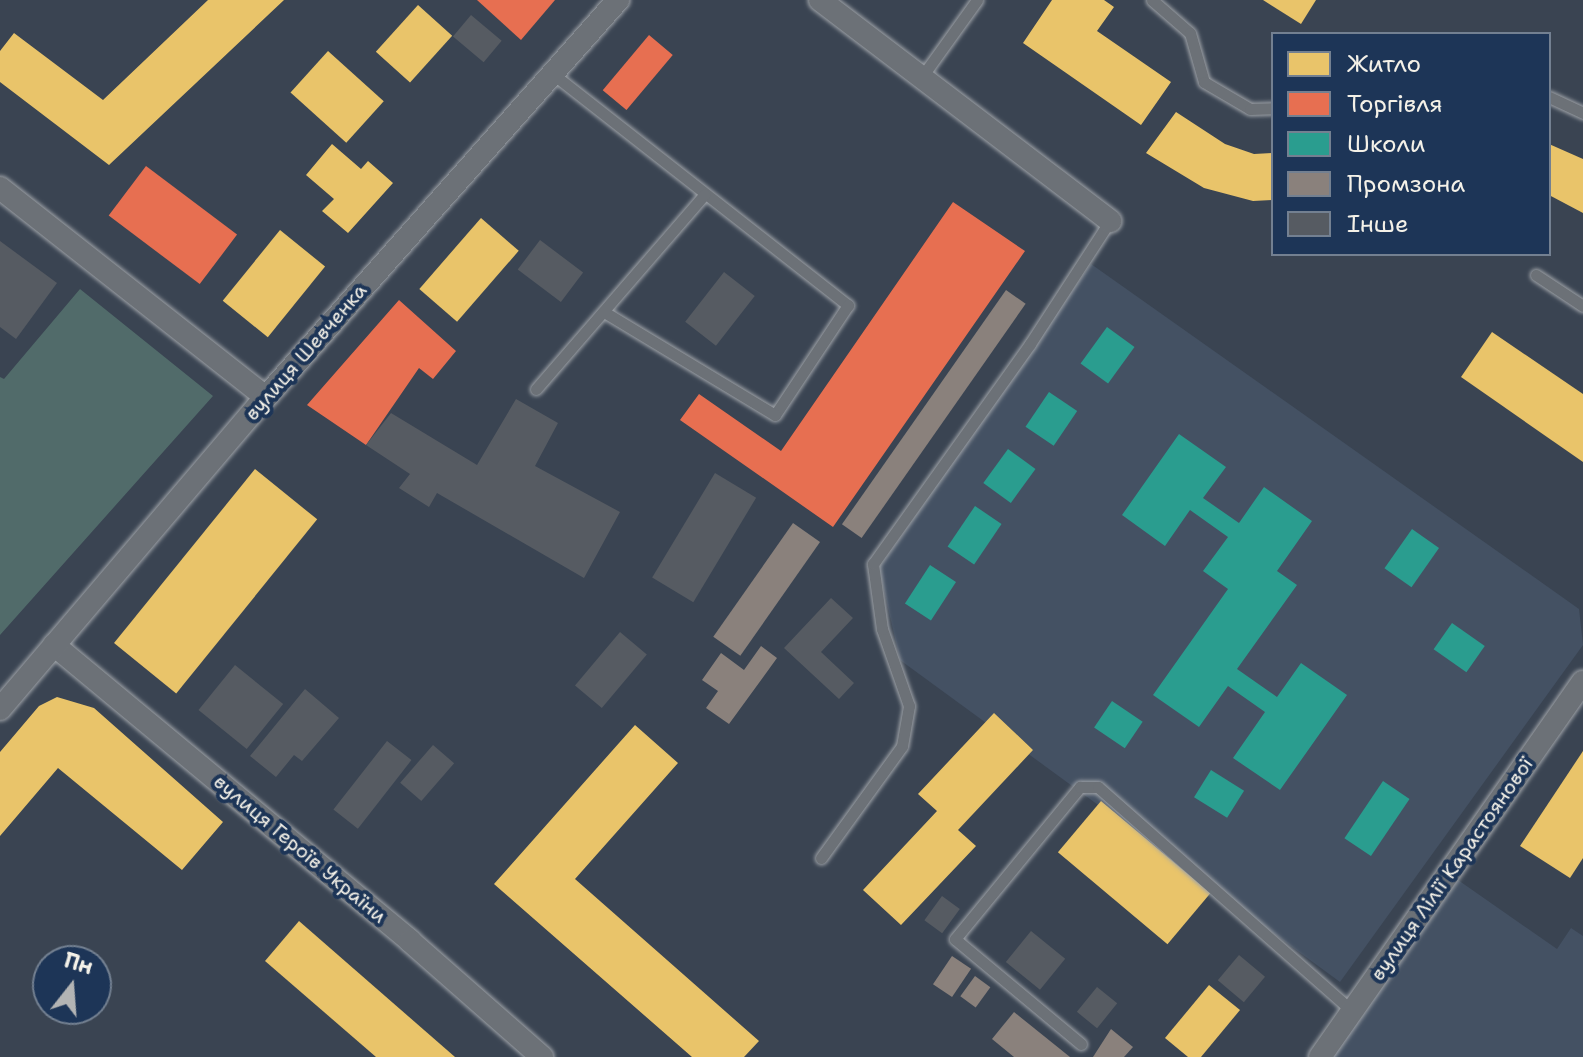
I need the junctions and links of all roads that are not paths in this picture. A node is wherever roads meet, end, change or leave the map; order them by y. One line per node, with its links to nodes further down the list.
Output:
1 (618, 0): 5 (street, вулиця Шевченка)
2 (820, 0): 6 (street)
3 (977, 0): 6 (lane)
4 (1152, 0): 8 (lane)
5 (553, 74): 11 (lane); 17 (street, вулиця Шевченка)
6 (921, 78): 12 (street)
7 (1551, 98): 9 (lane)
8 (1271, 108)
9 (1583, 113)
10 (0, 188): 17 (street)
11 (704, 195): 15 (lane); 15 (lane)
12 (1110, 221): 21 (lane)
13 (1536, 275): 14 (lane)
14 (1583, 306)
15 (606, 313): 16 (lane)
16 (536, 389)
17 (266, 397): 18 (street, вулиця Шевченка)
18 (54, 645): 20 (street, вулиця Шевченка); 24 (street, вулиця Героїв України)
19 (1583, 682): 22 (street, вулиця Лілії Карастоянової)
20 (0, 709)
21 (821, 858)
22 (1352, 1011): 23 (lane); 25 (street, вулиця Лілії Карастоянової)
23 (1081, 1044)
24 (542, 1057)
25 (1320, 1057)

